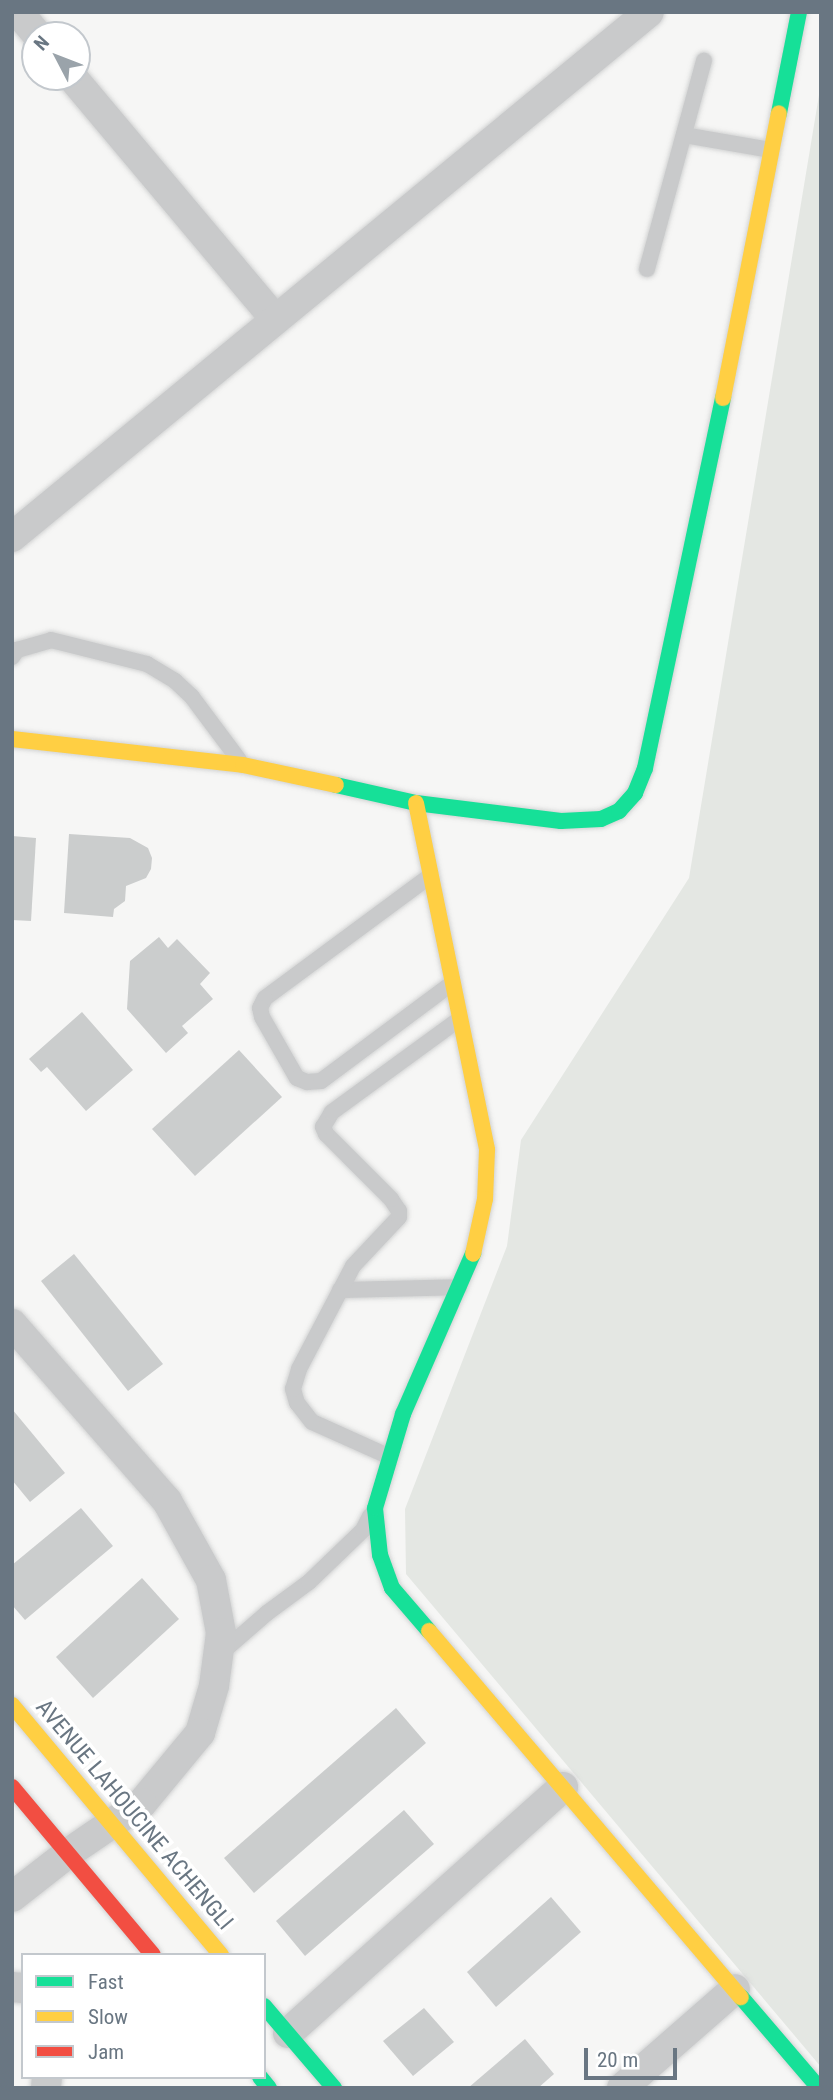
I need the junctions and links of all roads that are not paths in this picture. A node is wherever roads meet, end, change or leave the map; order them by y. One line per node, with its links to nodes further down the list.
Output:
1 (649, 12): 8 (street)
2 (799, 12): 6 (street)
3 (704, 61): 5 (lane)
4 (84, 91): 8 (street)
5 (684, 135): 6 (lane); 7 (lane)
6 (774, 151): 13 (street)
7 (647, 268)
8 (275, 319): 9 (street)
9 (12, 537)
10 (12, 657): 12 (lane)
11 (12, 740): 12 (street)
12 (243, 765): 13 (street)
13 (416, 803): 14 (street)
14 (430, 876): 15 (street); 15 (lane)
15 (451, 984): 16 (street)
16 (458, 1020): 17 (street); 18 (lane)
17 (459, 1287): 18 (lane); 20 (street)
18 (340, 1290): 20 (lane)
19 (12, 1324): 22 (street)
20 (390, 1457): 21 (street)
21 (376, 1505): 22 (lane); 25 (street)
22 (218, 1656): 26 (street)
23 (12, 1704): 26 (street, AVENUE LAHOUCINE ACHENGLI)
24 (12, 1787): 27 (street)
25 (563, 1787): 31 (street); 33 (street)
26 (111, 1824): 27 (street); 30 (street, AVENUE LAHOUCINE ACHENGLI)
27 (67, 1854): 28 (street); 29 (street)
28 (12, 1897)
29 (151, 1953)
30 (219, 1953)
31 (735, 1989): 35 (street); 36 (street)
32 (266, 2008): 33 (street)
33 (288, 2033): 34 (street)
34 (334, 2088)
35 (622, 2088)
36 (819, 2088)

